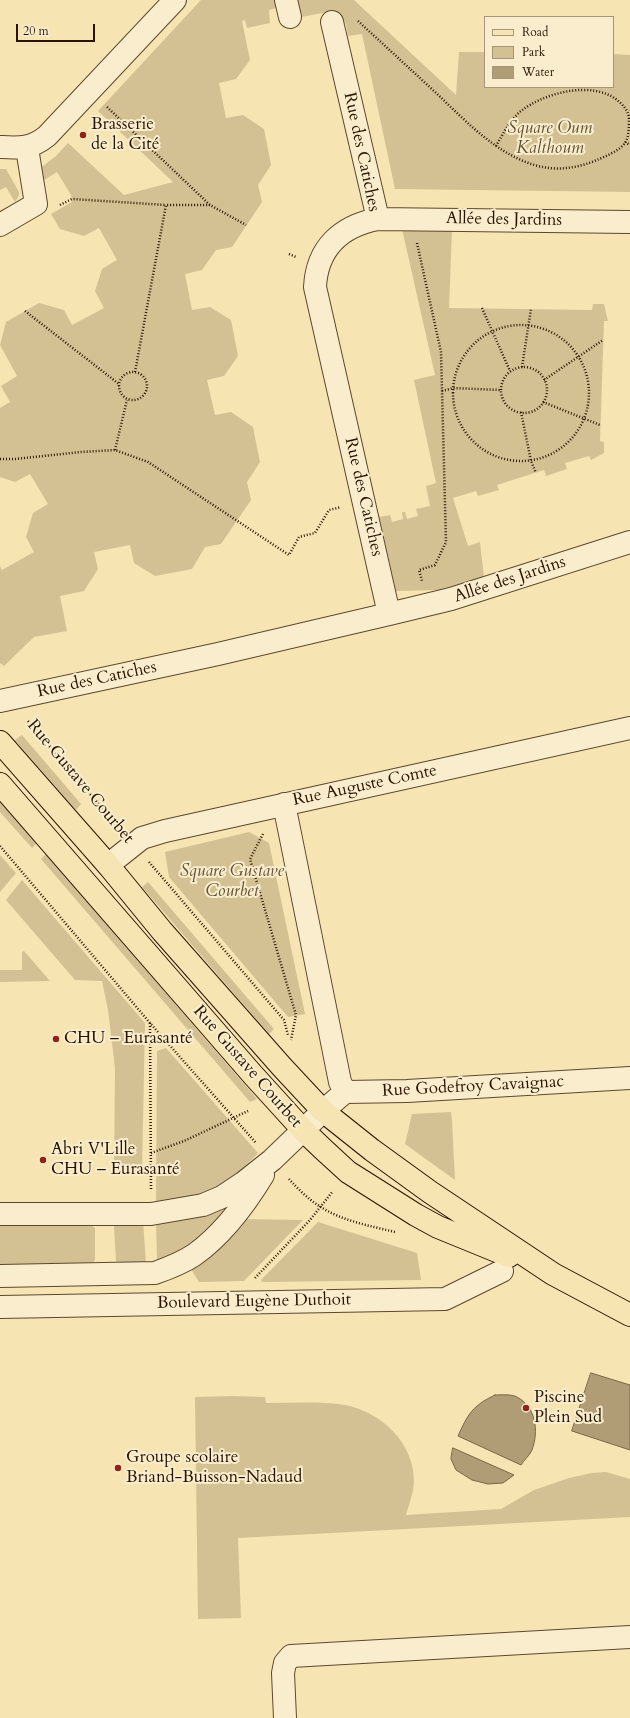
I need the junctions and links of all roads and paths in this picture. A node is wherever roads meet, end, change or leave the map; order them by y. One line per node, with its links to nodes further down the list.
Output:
1 (175, 0): 4 (street)
2 (353, 16): 7 (path)
3 (332, 22): 13 (street, Rue des Catiches)
4 (91, 91): 9 (street); 12 (path)
5 (625, 142): 6 (path); 7 (path); 7 (path)
6 (630, 145)
7 (496, 146)
8 (0, 147): 9 (street)
9 (27, 148): 10 (street)
10 (36, 204): 11 (path); 16 (street)
11 (166, 205): 12 (path); 27 (path)
12 (210, 205): 17 (path)
13 (378, 219): 14 (street, Allée des Jardins); 42 (street, Rue des Catiches)
14 (413, 219): 15 (street, Allée des Jardins); 32 (path)
15 (630, 222)
16 (0, 224)
17 (246, 225)
18 (482, 308): 22 (path)
19 (531, 309): 21 (path)
20 (25, 311): 29 (path)
21 (528, 325): 22 (path); 24 (path); 25 (path)
22 (491, 331): 26 (path); 30 (path)
23 (603, 340): 24 (path)
24 (579, 357): 28 (path); 36 (path)
25 (522, 367): 26 (path); 28 (path)
26 (510, 371): 31 (path)
27 (135, 372): 29 (path); 33 (path)
28 (544, 380): 34 (path)
29 (119, 384): 33 (path)
30 (453, 388): 31 (path); 32 (path); 40 (path)
31 (501, 390): 35 (path)
32 (442, 391): 44 (path)
33 (127, 400): 38 (path)
34 (543, 402): 35 (path); 36 (path)
35 (521, 412): 40 (path)
36 (585, 418): 37 (path); 40 (path)
37 (600, 425)
38 (115, 450): 39 (path); 42 (path)
39 (0, 459)
40 (531, 461): 41 (path)
41 (536, 473)
42 (363, 502): 45 (street, Rue des Catiches)
43 (630, 542): 44 (street, Allée des Jardins)
44 (428, 606): 45 (street, Allée des Jardins)
45 (390, 614): 46 (street, Rue des Catiches)
46 (5, 700): 51 (path, Rue Gustave Courbet)
47 (630, 728): 50 (street, Rue Auguste Comte)
48 (0, 742): 53 (main road, Rue Gustave Courbet)
49 (0, 784): 60 (main road, Rue Gustave Courbet)
50 (284, 804): 51 (street, Rue Auguste Comte); 51 (path, Rue Gustave Courbet); 56 (street)
51 (133, 845): 53 (street, Rue Auguste Comte)
52 (0, 846): 54 (path)
53 (108, 865): 58 (main road, Rue Gustave Courbet)
54 (150, 1023): 59 (path); 61 (path)
55 (630, 1078): 56 (street, Rue Godefroy Cavaignac)
56 (345, 1092): 58 (street)
57 (248, 1111): 59 (path)
58 (323, 1111): 60 (street, Boulevard Eugène Duthoit); 69 (main road, Rue Gustave Courbet)
59 (234, 1117): 61 (path); 62 (path)
60 (303, 1130): 62 (street, Boulevard Eugène Duthoit); 69 (main road, Rue Gustave Courbet)
61 (151, 1153): 66 (path)
62 (272, 1160): 64 (path); 66 (street, Boulevard Eugène Duthoit); 70 (street, Boulevard Eugène Duthoit)
63 (335, 1188): 64 (path)
64 (321, 1207): 67 (path); 71 (path)
65 (0, 1214): 66 (street, Boulevard Eugène Duthoit)
66 (151, 1214)
67 (396, 1232)
68 (502, 1271): 71 (street, Boulevard Eugène Duthoit)
69 (553, 1274): 73 (main road, Rue Gustave Courbet)
70 (0, 1276)
71 (231, 1303): 72 (street, Boulevard Eugène Duthoit)
72 (0, 1307)
73 (630, 1316)
74 (630, 1637): 75 (street)
75 (285, 1718)

